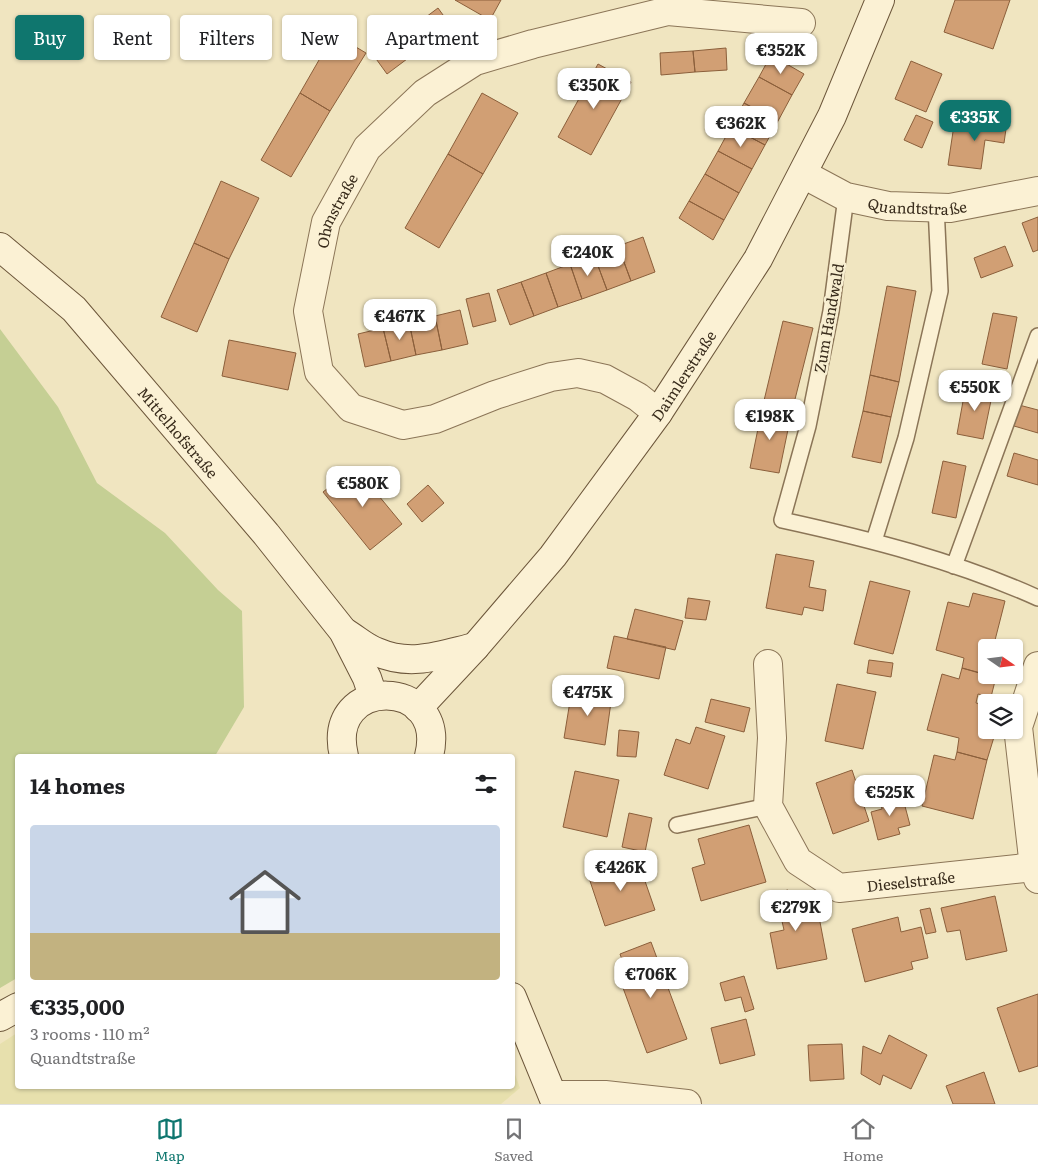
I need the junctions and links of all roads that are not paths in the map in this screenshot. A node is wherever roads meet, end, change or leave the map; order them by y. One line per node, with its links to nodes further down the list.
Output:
1 (880, 0): 3 (street, Daimlerstraße)
2 (801, 23): 9 (street, Ohmstraße)
3 (803, 174): 5 (street, Quandtstraße); 9 (street, Daimlerstraße)
4 (1038, 190): 6 (street, Quandtstraße)
5 (846, 197): 6 (street, Quandtstraße); 10 (lane, Zum Handwald)
6 (936, 206): 10 (lane)
7 (0, 247): 13 (street, Mittelhofstraße)
8 (1038, 336): 11 (lane)
9 (658, 413): 14 (street, Daimlerstraße)
10 (874, 541): 11 (lane, Zum Handwald)
11 (954, 566): 12 (lane, Zum Handwald)
12 (1038, 598)
13 (343, 631): 14 (street, Mittelhofstraße); 17 (street, Mittelhofstraße)
14 (475, 647): 18 (street, Daimlerstraße)
15 (768, 664): 21 (street)
16 (1038, 666): 23 (street)
17 (373, 696): 18 (street); 19 (street)
18 (418, 708): 20 (street)
19 (344, 754)
20 (430, 754)
21 (768, 806): 22 (lane); 23 (street, Dieselstraße)
22 (677, 825)
23 (1036, 873)
24 (515, 1005): 27 (street)
25 (15, 1009): 26 (street)
26 (0, 1017)
27 (549, 1101): 28 (street)
28 (687, 1104)

